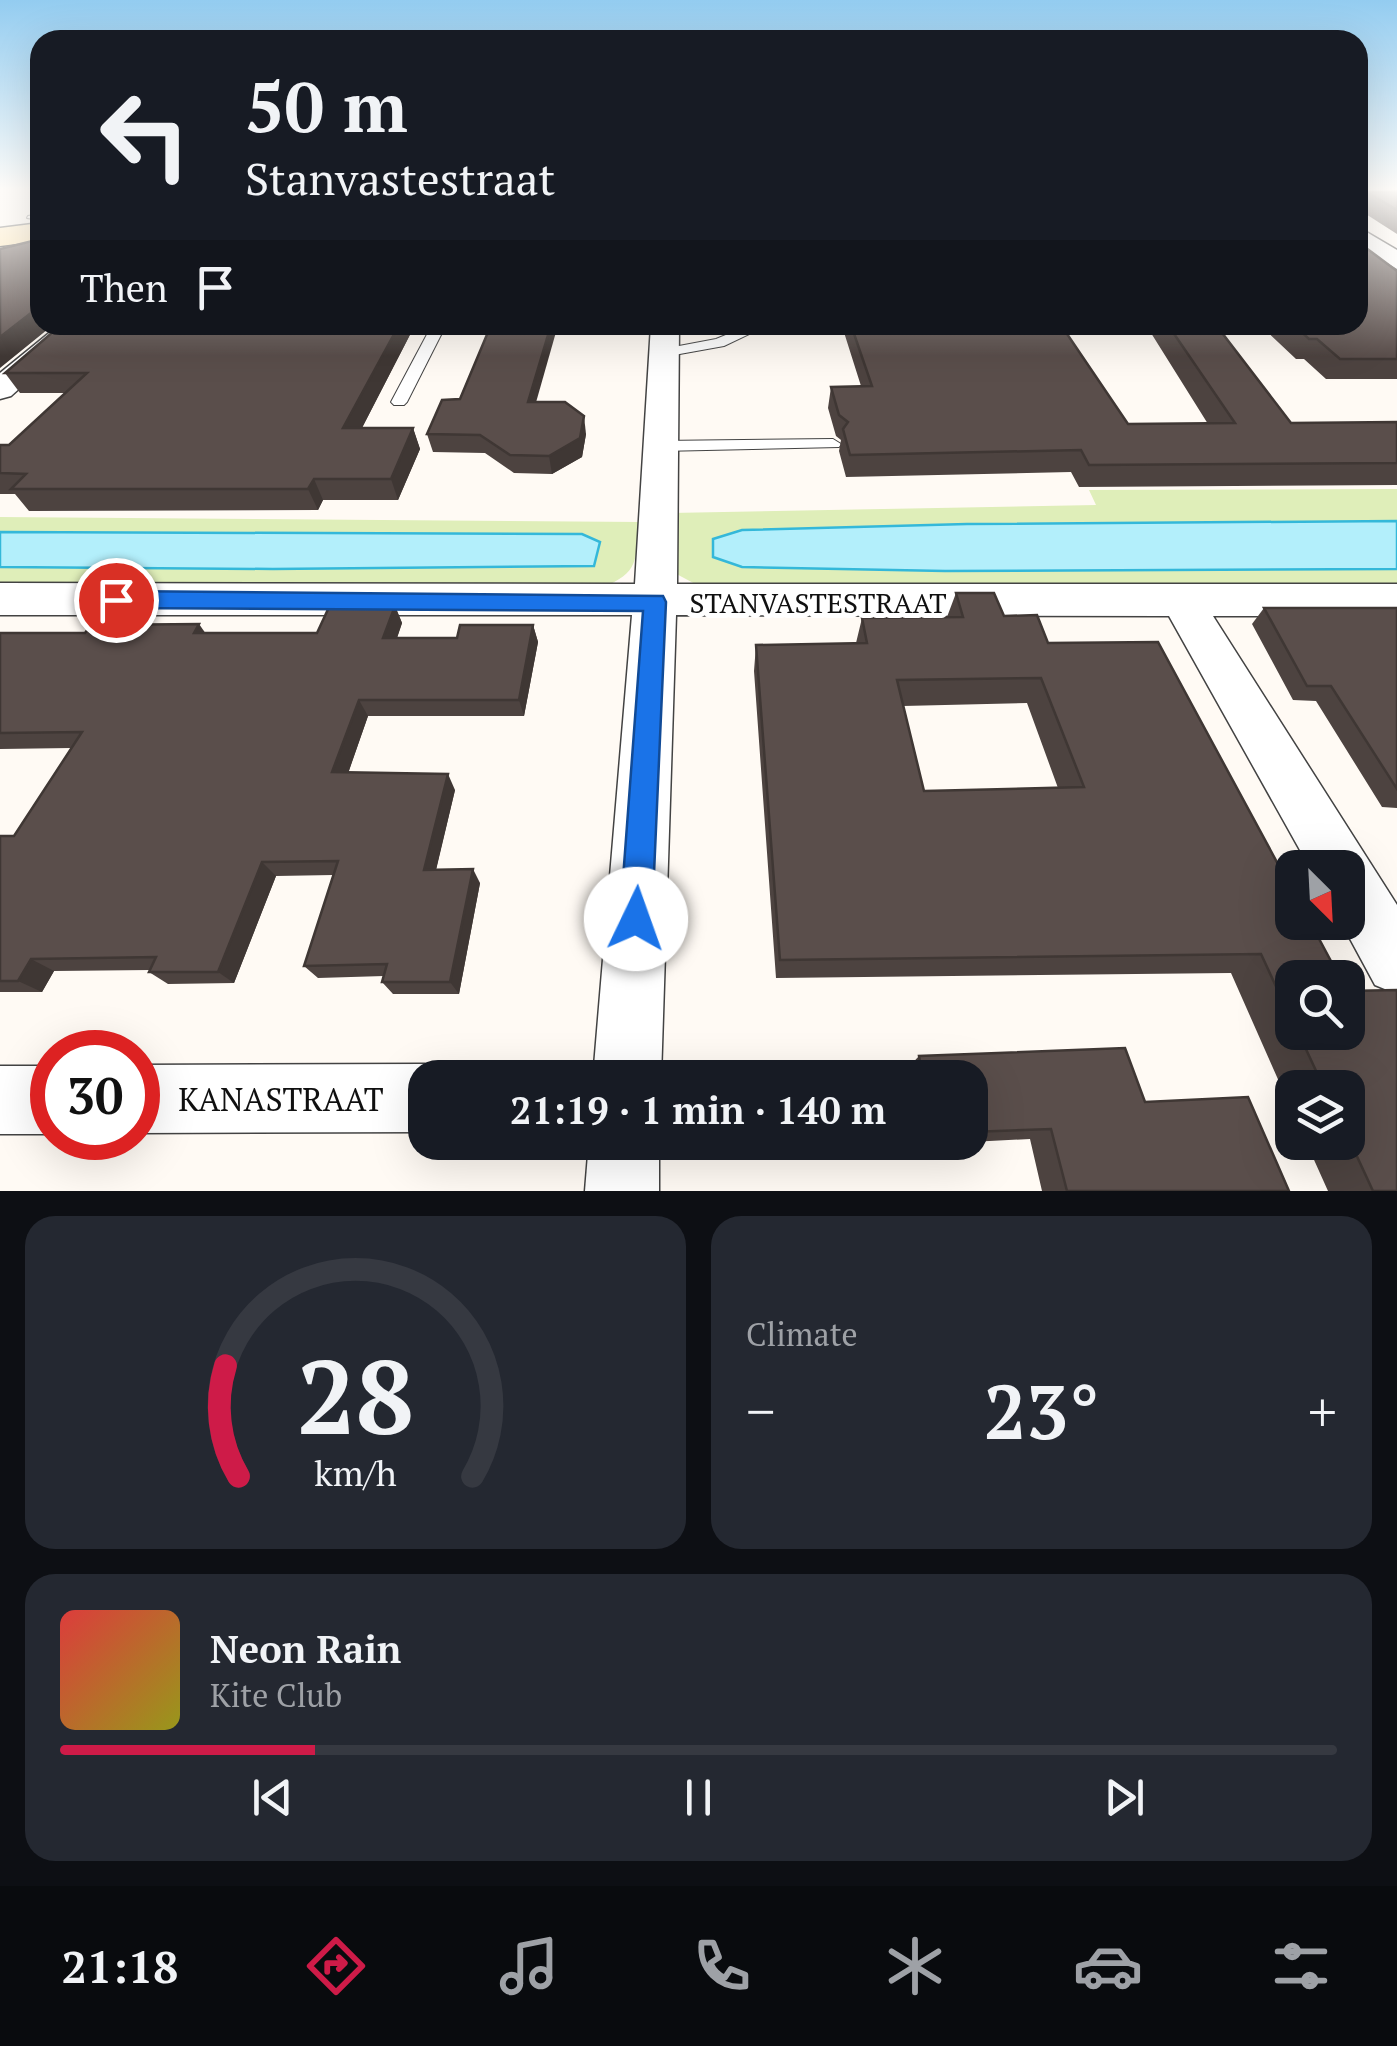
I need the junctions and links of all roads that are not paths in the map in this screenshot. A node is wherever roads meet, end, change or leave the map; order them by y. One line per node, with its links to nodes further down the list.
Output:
1 (1373, 245): 2 (street)
2 (1397, 261)
3 (64, 335): 7 (street)
4 (434, 335): 8 (lane)
5 (737, 335): 6 (lane)
6 (664, 339): 10 (street)
7 (0, 389)
8 (400, 402)
9 (833, 444): 10 (lane)
10 (660, 446): 14 (street)
11 (0, 599): 14 (street, STANVASTESTRAAT)
12 (1397, 600): 13 (street, STANVASTESTRAAT)
13 (1182, 601): 14 (street, STANVASTESTRAAT); 15 (street)
14 (655, 602): 18 (street)
15 (1339, 850)
16 (1365, 893): 17 (street)
17 (1397, 963)
18 (628, 1060)
19 (408, 1098): 20 (street, KANASTRAAT)
20 (160, 1099)
21 (0, 1100): 22 (street)
22 (30, 1100)
23 (623, 1160): 24 (street)
24 (622, 1191)

